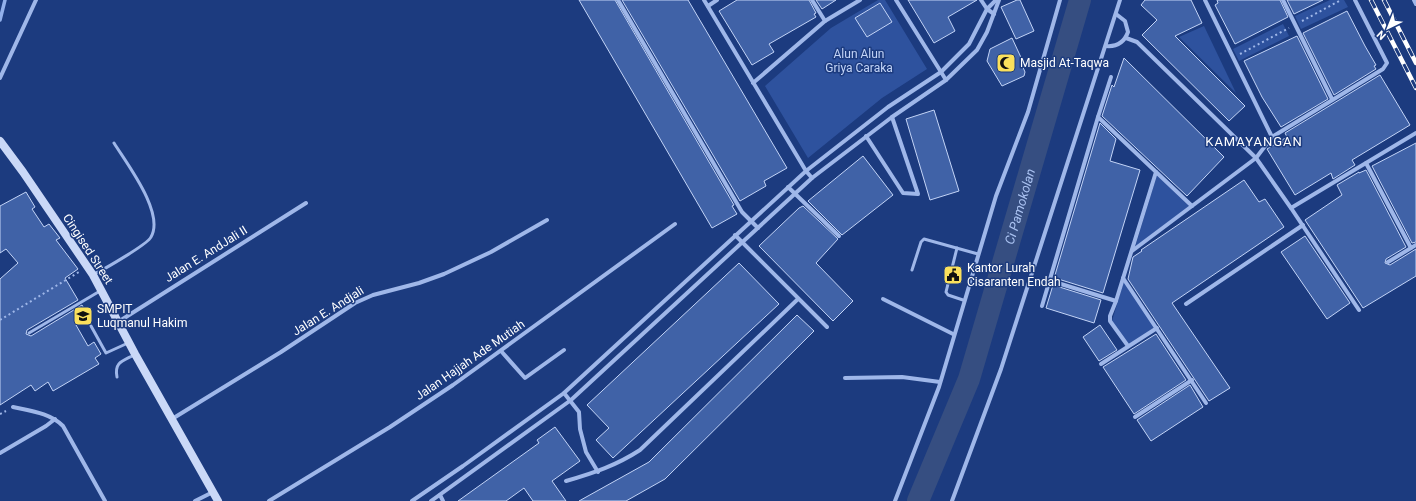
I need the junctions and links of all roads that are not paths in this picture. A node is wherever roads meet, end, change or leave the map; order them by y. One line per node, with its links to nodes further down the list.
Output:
1 (36, 0): 26 (street)
2 (618, 0): 48 (street)
3 (704, 0): 17 (street)
4 (717, 0): 17 (street)
5 (812, 0): 21 (street)
6 (860, 0): 21 (street)
7 (896, 0): 24 (street)
8 (981, 0): 18 (street)
9 (998, 0): 18 (street); 19 (street)
10 (1060, 0): 59 (street)
11 (1120, 0): 20 (street)
12 (1205, 0): 34 (street)
13 (1283, 0): 29 (street)
14 (1355, 0): 29 (street)
15 (1414, 0): 16 (street)
16 (1416, 4)
17 (708, 6): 28 (street)
18 (986, 9): 19 (street); 24 (street)
19 (994, 14): 27 (street)
20 (1116, 14): 22 (street); 23 (street)
21 (825, 21): 28 (street)
22 (1126, 38): 23 (street); 37 (street)
23 (1106, 46): 111 (street)
24 (941, 72): 27 (street); 39 (street)
25 (1111, 77): 31 (street)
26 (0, 78)
27 (946, 80): 30 (street)
28 (753, 83): 39 (street)
29 (1332, 99): 34 (street)
30 (892, 117): 33 (street); 33 (street)
31 (1098, 117): 40 (street); 64 (street)
32 (1416, 133): 38 (street)
33 (866, 136): 41 (street)
34 (1272, 137): 37 (street)
35 (0, 141): 62 (main road, Cingised Street)
36 (114, 143): 62 (lane)
37 (1256, 158): 45 (street); 46 (street)
38 (1366, 163): 46 (street); 57 (street)
39 (806, 171): 41 (street); 42 (street)
40 (1156, 172): 45 (street); 58 (street)
41 (812, 178): 43 (street)
42 (788, 187): 43 (street); 48 (street)
43 (795, 193): 51 (street); 53 (street)
44 (306, 203): 73 (street, Jalan E. AndJali II)
45 (1192, 206): 58 (street)
46 (1292, 208): 50 (street)
47 (547, 220): 95 (street, Jalan E. Andjali)
48 (751, 220): 51 (street); 52 (street)
49 (675, 224): 82 (street, Jalan Hajjah Ade Mutiah)
50 (1303, 225): 70 (street); 72 (street)
51 (758, 228): 54 (street)
52 (735, 235): 54 (street); 89 (street)
53 (839, 236)
54 (742, 242): 66 (street); 90 (street)
55 (1416, 245): 57 (street)
56 (957, 248): 59 (lane); 61 (lane); 68 (lane)
57 (1411, 248): 60 (street)
58 (1132, 251): 63 (street)
59 (978, 254): 68 (street)
60 (1388, 262)
61 (912, 270)
62 (93, 275): 65 (main road, Cingised Street)
63 (1123, 278): 69 (street); 76 (street)
64 (1048, 280): 69 (street); 71 (street)
65 (101, 290): 73 (main road, Cingised Street); 77 (lane)
66 (798, 299): 75 (street); 98 (street)
67 (883, 299): 78 (street)
68 (964, 300): 78 (street)
69 (1116, 301): 80 (street)
70 (1186, 304)
71 (1042, 306)
72 (1359, 310)
73 (118, 322): 79 (main road, Cingised Street)
74 (91, 326): 79 (lane)
75 (827, 327)
76 (1157, 328): 80 (street); 87 (street)
77 (29, 332)
78 (953, 334): 88 (street)
79 (129, 343): 83 (main road, Cingised Street)
80 (1128, 346): 84 (street)
81 (564, 350): 82 (street)
82 (501, 351): 106 (street, Jalan Hajjah Ade Mutiah)
83 (135, 354): 85 (lane); 95 (main road, Cingised Street)
84 (1101, 364)
85 (117, 377)
86 (844, 378): 88 (street)
87 (1192, 380): 91 (street); 93 (street)
88 (940, 382): 110 (street)
89 (564, 392): 90 (street); 97 (street)
90 (571, 400): 98 (street); 99 (street)
91 (1206, 403)
92 (13, 407): 94 (street)
93 (1136, 417)
94 (55, 419): 96 (street); 103 (street)
95 (172, 420): 101 (main road, Cingised Street)
96 (0, 453)
97 (463, 466): 99 (street); 107 (street)
98 (598, 472): 100 (street)
99 (469, 475): 102 (street)
100 (566, 480)
101 (213, 492): 104 (street); 105 (main road, Cingised Street)
102 (440, 495): 108 (street); 109 (street)
103 (105, 501)
104 (195, 501)
105 (218, 501)
106 (269, 501)
107 (412, 501)
108 (431, 501)
109 (443, 501)
110 (895, 501)
111 (952, 501)

